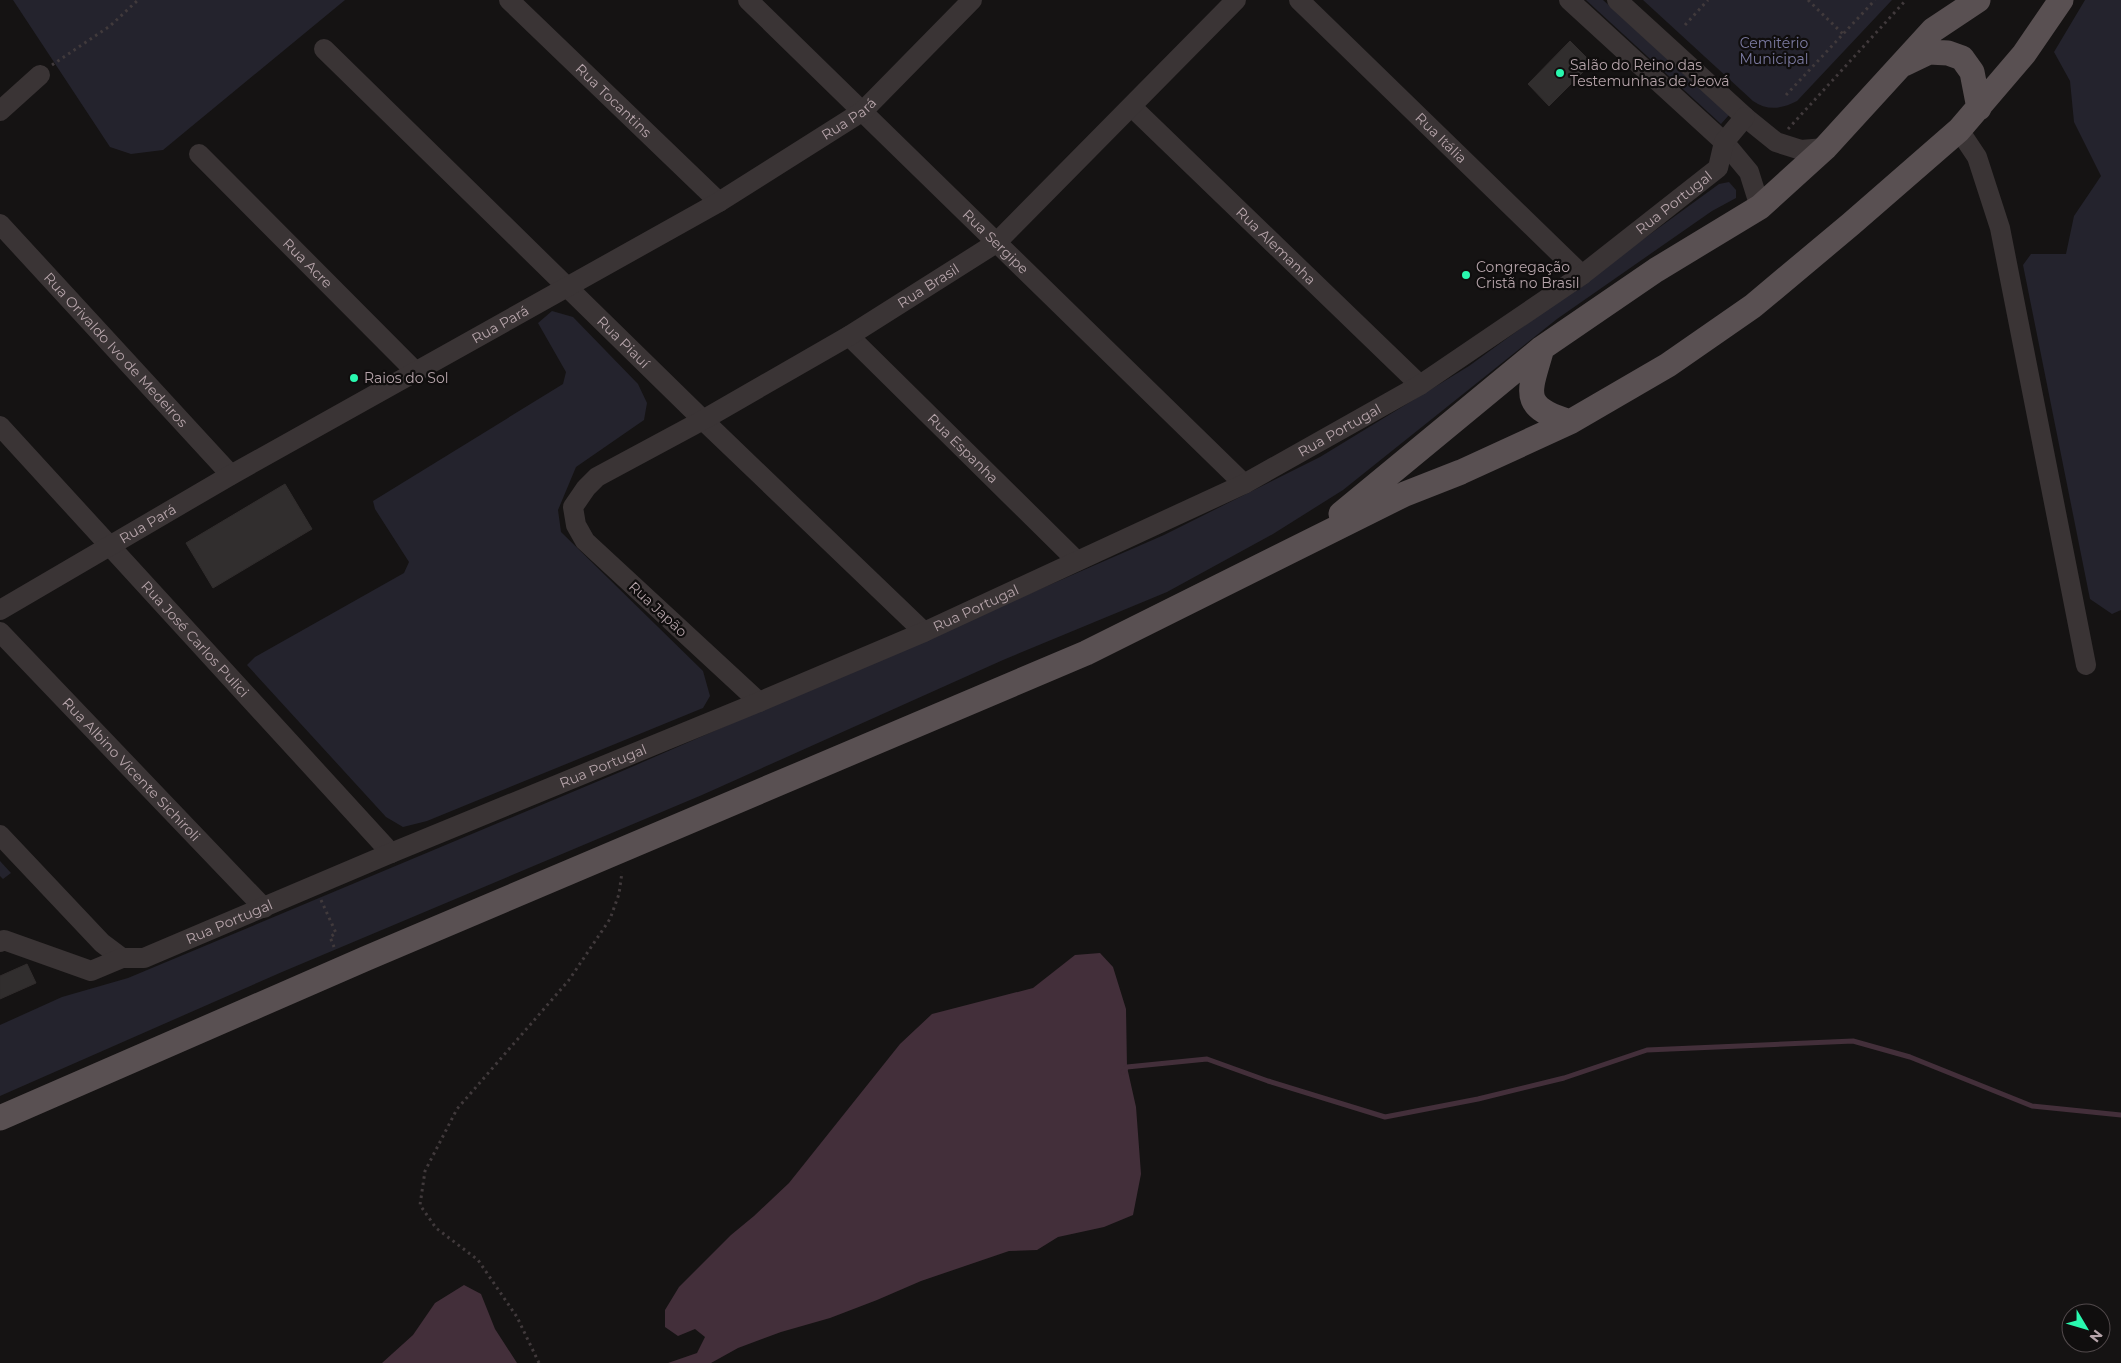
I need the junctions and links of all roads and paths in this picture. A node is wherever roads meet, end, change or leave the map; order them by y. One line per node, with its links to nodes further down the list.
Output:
1 (138, 0): 19 (path)
2 (509, 0): 31 (street, Rua Tocantins)
3 (748, 0): 24 (street, Rua Sergipe)
4 (972, 0): 24 (street, Rua Pará)
5 (1236, 0): 21 (street, Rua Brasil)
6 (1299, 0): 35 (street, Rua Itália)
7 (1569, 0): 27 (street)
8 (1617, 0): 25 (street)
9 (1708, 0): 15 (path)
10 (1808, 0): 16 (path)
11 (1875, 0): 16 (path)
12 (1906, 0): 28 (path)
13 (1978, 0): 18 (main road)
14 (2061, 0): 22 (main road)
15 (1685, 25)
16 (1843, 34): 20 (path)
17 (324, 49): 36 (street, Rua Piauí)
18 (1900, 66): 22 (main road); 29 (main road)
19 (40, 75): 23 (street)
20 (1786, 95)
21 (1132, 107): 34 (street, Rua Brasil); 40 (street, Rua Alemanha)
22 (1979, 108): 26 (main road)
23 (0, 111)
24 (862, 111): 31 (street, Rua Pará); 34 (street, Rua Sergipe)
25 (1745, 117): 27 (street, Rua Portugal); 28 (street)
26 (1959, 130): 42 (main road); 53 (street)
27 (1724, 142): 32 (street); 35 (street, Rua Portugal)
28 (1776, 142): 29 (street)
29 (1825, 148): 32 (main road)
30 (199, 154): 39 (street, Rua Acre)
31 (719, 202): 36 (street, Rua Pará)
32 (1760, 207): 38 (main road)
33 (0, 224): 44 (street, Rua Orivaldo Ivo de Medeiros)
34 (996, 243): 37 (street, Rua Brasil); 45 (street, Rua Sergipe)
35 (1582, 275): 40 (street, Rua Portugal)
36 (568, 287): 39 (street, Rua Pará); 41 (street, Rua Piauí)
37 (849, 336): 41 (street, Rua Brasil); 49 (street, Rua Espanha)
38 (1542, 348): 42 (main road); 47 (main road)
39 (416, 372): 44 (street, Rua Pará)
40 (1420, 385): 45 (street, Rua Portugal)
41 (703, 420): 46 (street, Rua Brasil); 52 (street, Rua Piauí)
42 (1570, 422): 47 (main road)
43 (0, 426): 48 (street, Rua José Carlos Pulici)
44 (231, 476): 48 (street, Rua Pará)
45 (1244, 484): 49 (street, Rua Portugal)
46 (573, 507): 54 (street, Rua Japão)
47 (1310, 540): 56 (main road)
48 (112, 546): 50 (street, Rua Pará); 57 (street, Rua José Carlos Pulici)
49 (1077, 561): 52 (street, Rua Portugal)
50 (0, 610)
51 (0, 632): 59 (street, Rua Albino Vicente Sichiroli)
52 (924, 632): 54 (street, Rua Portugal)
53 (2086, 664)
54 (759, 702): 57 (street, Rua Portugal)
55 (0, 836): 62 (street)
56 (625, 849): 63 (main road); 64 (path)
57 (391, 853): 59 (street, Rua Portugal)
58 (320, 898): 61 (path)
59 (264, 908): 62 (street, Rua Portugal)
60 (0, 942): 62 (street)
61 (334, 947)
62 (122, 958)
63 (0, 1118)
64 (539, 1363)

